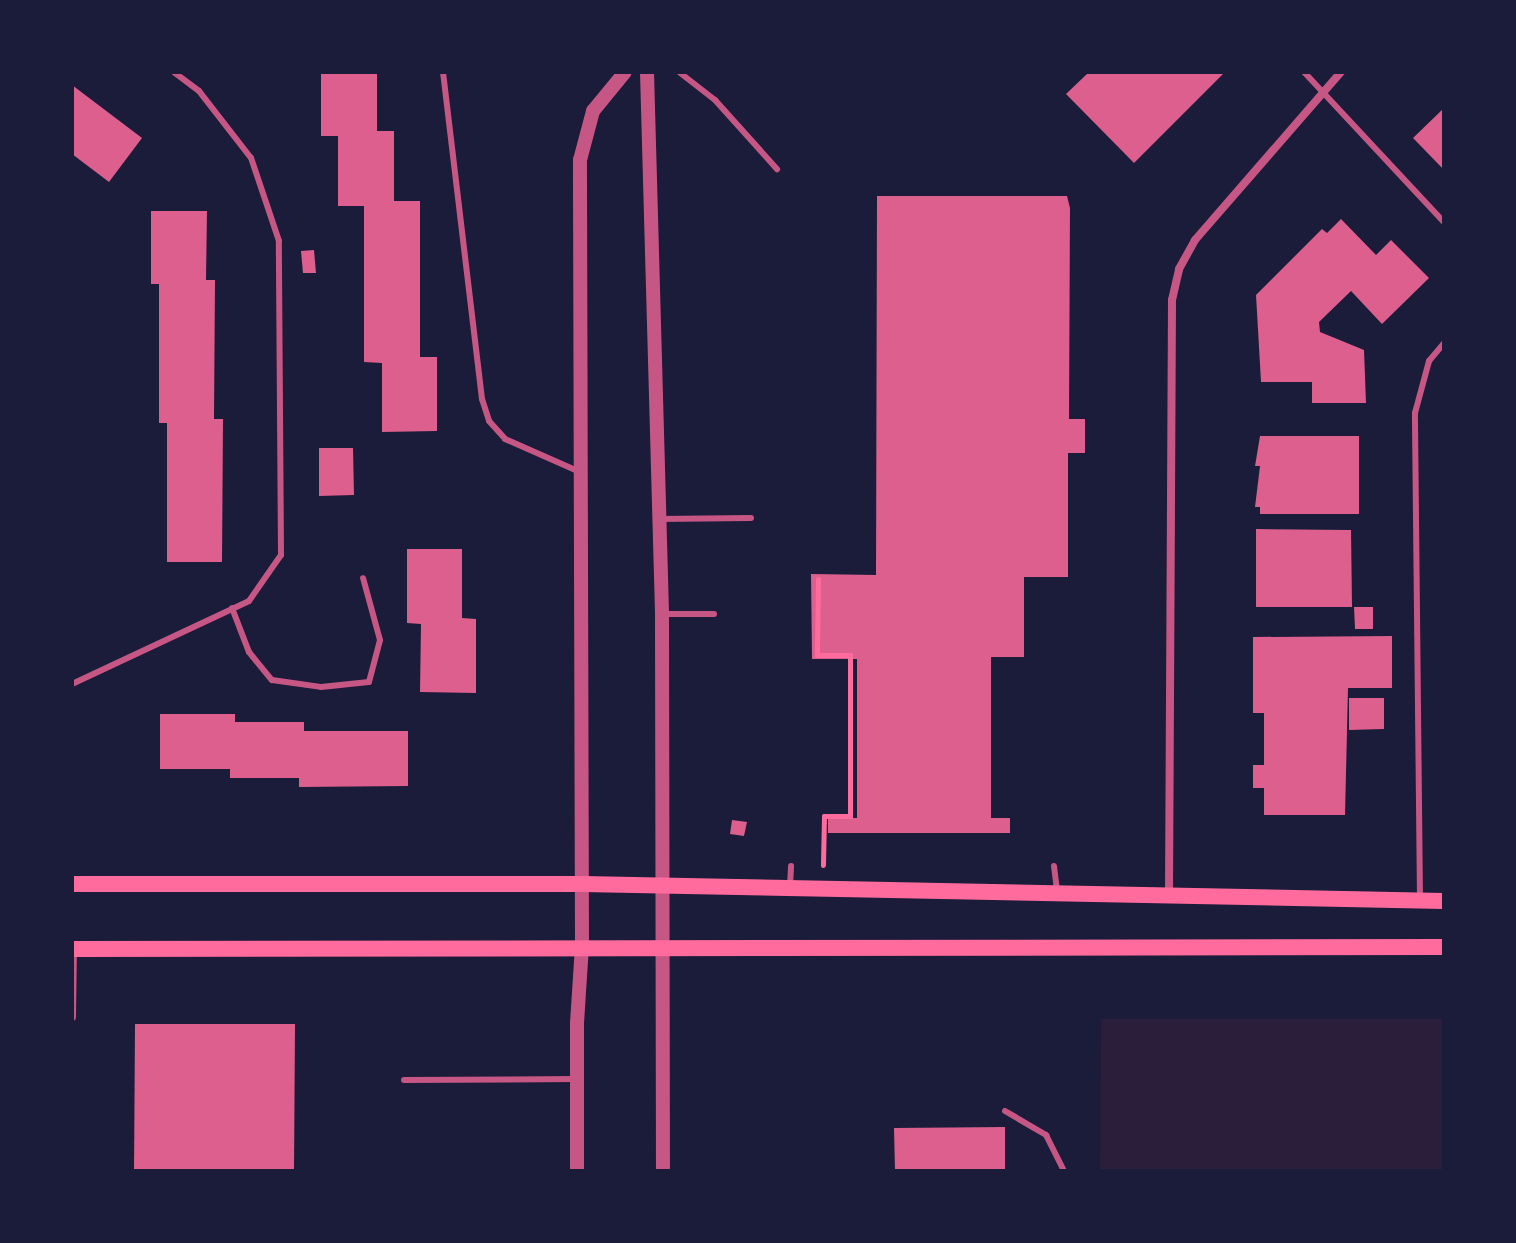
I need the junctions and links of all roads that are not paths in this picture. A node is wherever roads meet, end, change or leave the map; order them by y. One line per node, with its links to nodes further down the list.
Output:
1 (174, 72): 16 (lane)
2 (443, 72): 12 (lane)
3 (625, 72): 12 (street)
4 (647, 72): 14 (street)
5 (679, 72): 9 (lane)
6 (1304, 72): 8 (lane)
7 (1341, 72): 8 (street)
8 (1321, 91): 10 (lane); 27 (street)
9 (777, 169)
10 (1444, 222)
11 (1444, 343): 28 (lane)
12 (581, 472): 23 (street)
13 (751, 518): 14 (lane)
14 (658, 519): 17 (street)
15 (363, 578): 16 (lane)
16 (232, 608): 19 (lane)
17 (662, 614): 18 (lane); 24 (street)
18 (714, 614)
19 (72, 684)
20 (791, 866): 25 (lane)
21 (1054, 866): 26 (lane)
22 (72, 884): 23 (main road)
23 (582, 884): 24 (main road); 30 (street)
24 (663, 886): 25 (main road); 31 (street)
25 (790, 890): 26 (main road)
26 (1057, 896): 27 (main road)
27 (1169, 898): 28 (main road)
28 (1420, 900): 29 (main road)
29 (1444, 901)
30 (582, 946): 31 (main road); 33 (main road); 35 (street)
31 (663, 946): 32 (main road); 39 (street)
32 (1444, 947)
33 (72, 949): 34 (street)
34 (72, 1017)
35 (578, 1079): 36 (lane); 38 (street)
36 (404, 1080)
37 (1005, 1111): 40 (lane)
38 (577, 1171)
39 (663, 1171)
40 (1064, 1171)

